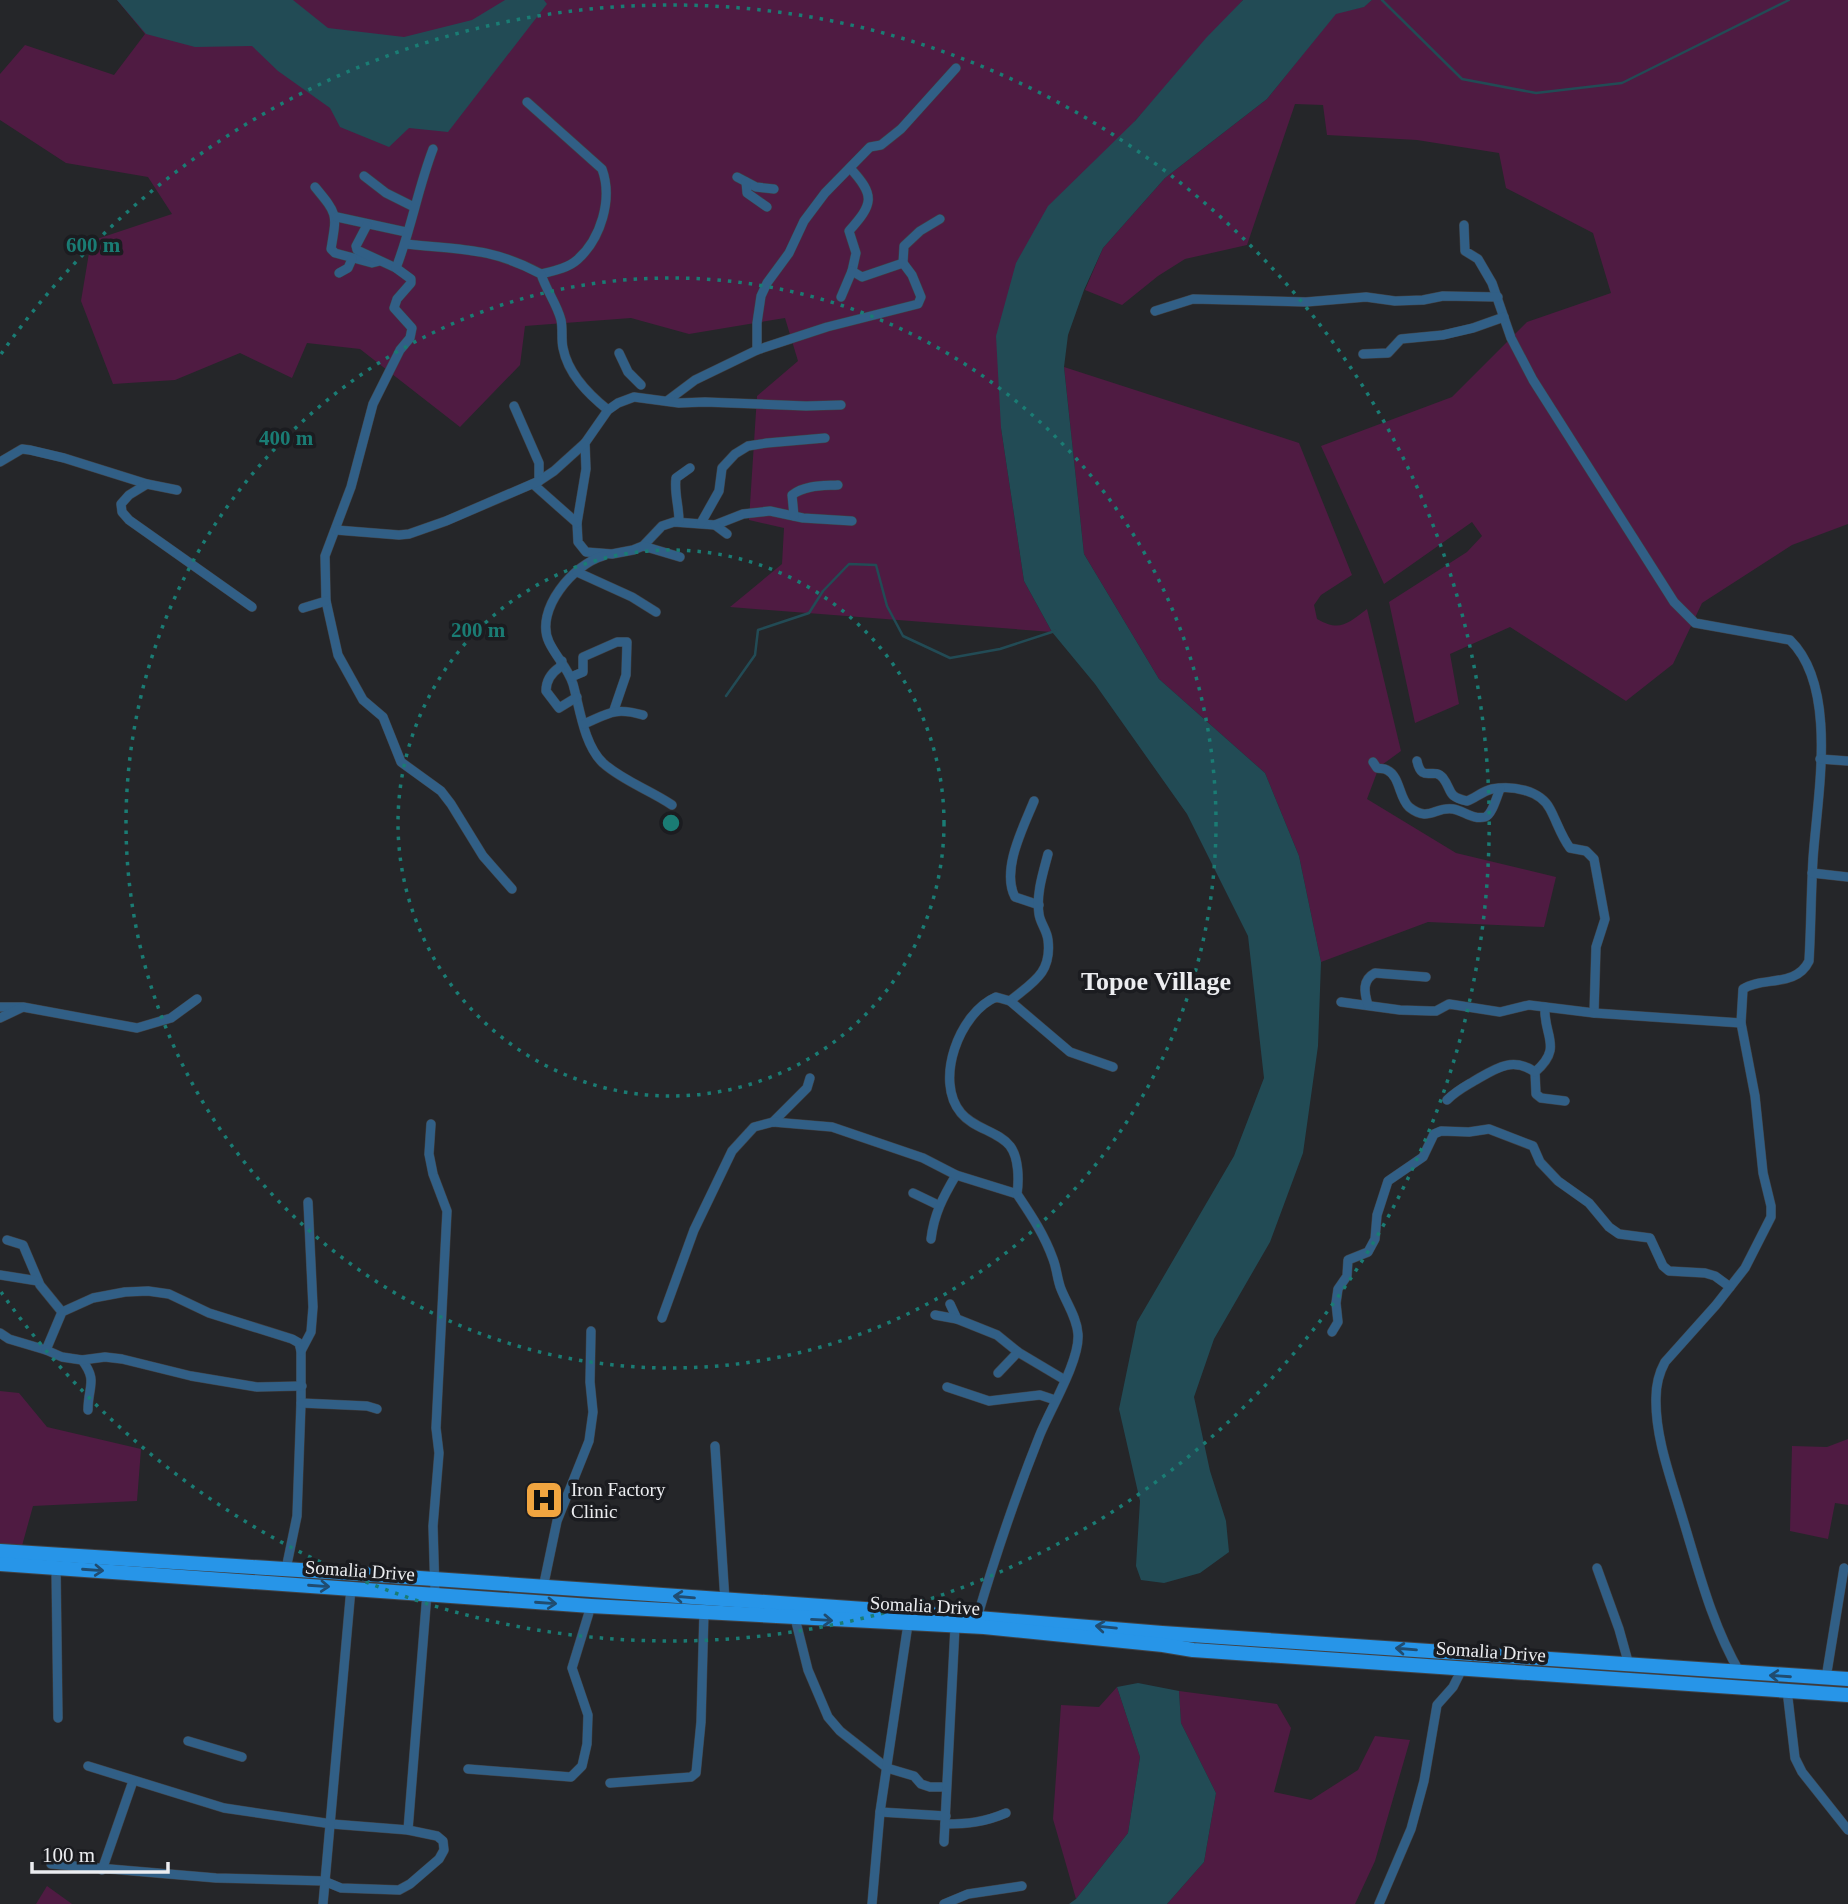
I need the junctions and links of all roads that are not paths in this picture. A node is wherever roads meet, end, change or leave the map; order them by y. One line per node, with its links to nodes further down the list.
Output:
1 (956, 68): 4 (street)
2 (527, 102): 22 (street)
3 (433, 149): 9 (street)
4 (850, 168): 20 (street); 27 (street)
5 (364, 176): 9 (street)
6 (316, 187): 10 (street)
7 (774, 189): 8 (street)
8 (767, 206)
9 (414, 207): 14 (street)
10 (337, 217): 12 (street); 16 (street)
11 (940, 219): 18 (street)
12 (367, 225): 14 (street); 17 (street)
13 (1464, 225): 24 (street)
14 (406, 232): 15 (street)
15 (405, 244): 19 (street); 22 (street)
16 (352, 259): 17 (street); 21 (street)
17 (380, 261): 19 (street)
18 (902, 263): 20 (street); 27 (street)
19 (396, 268): 49 (street)
20 (852, 271): 23 (street)
21 (339, 273)
22 (541, 274): 34 (street)
23 (841, 297)
24 (1498, 297): 25 (street); 26 (street)
25 (1155, 311)
26 (1504, 317): 29 (street); 66 (street)
27 (757, 350): 31 (street)
28 (618, 353): 30 (street)
29 (1363, 354)
30 (641, 385)
31 (667, 401): 32 (street); 34 (street)
32 (841, 405)
33 (514, 406): 39 (street)
34 (608, 410): 36 (street)
35 (825, 438): 47 (street)
36 (585, 443): 39 (street); 46 (street)
37 (0, 462): 40 (street)
38 (690, 468): 45 (street)
39 (536, 482): 46 (street); 49 (street)
40 (147, 484): 42 (street); 57 (street)
41 (838, 485): 43 (street)
42 (177, 490)
43 (793, 516): 44 (street); 48 (street)
44 (852, 521)
45 (679, 522): 47 (street); 52 (street)
46 (577, 523): 51 (street)
47 (701, 523): 48 (street)
48 (715, 524): 50 (street)
49 (336, 530): 56 (street)
50 (727, 534)
51 (578, 542): 53 (street); 55 (street)
52 (643, 545): 53 (street); 54 (street)
53 (612, 554): 55 (street)
54 (680, 557)
55 (579, 569): 59 (street); 60 (street)
56 (326, 601): 58 (street); 76 (street)
57 (251, 607)
58 (303, 608)
59 (656, 612)
60 (562, 661): 61 (street); 62 (street)
61 (571, 677): 62 (street); 63 (street)
62 (577, 697): 65 (street)
63 (614, 710): 64 (street); 65 (street)
64 (643, 715)
65 (584, 724): 72 (street)
66 (1820, 760): 68 (street); 74 (street)
67 (1417, 761): 70 (street)
68 (1848, 761)
69 (1373, 762): 70 (street)
70 (1500, 789): 86 (street)
71 (1034, 801): 77 (street)
72 (672, 805)
73 (1048, 854): 77 (street)
74 (1812, 873): 75 (street); 88 (street)
75 (1848, 877)
76 (512, 889)
77 (1039, 905): 80 (street)
78 (1426, 976): 82 (street)
79 (197, 999): 84 (street)
80 (1010, 1001): 89 (street); 98 (street)
81 (1341, 1002): 82 (street)
82 (1368, 1005): 85 (street)
83 (0, 1007): 84 (street)
84 (23, 1007): 87 (street)
85 (1545, 1007): 86 (street); 90 (street)
86 (1594, 1013): 88 (street)
87 (0, 1018)
88 (1741, 1023): 105 (street)
89 (1113, 1067)
90 (1535, 1072): 92 (street); 93 (street)
91 (810, 1078): 94 (street)
92 (1447, 1100)
93 (1564, 1101)
94 (773, 1122): 96 (street); 109 (street)
95 (431, 1124): 135 (street)
96 (956, 1175): 98 (street); 100 (street)
97 (913, 1193): 100 (street)
98 (1017, 1194): 119 (street)
99 (308, 1202): 115 (street)
100 (938, 1205): 101 (street)
101 (932, 1239)
102 (7, 1240): 104 (street)
103 (0, 1275): 104 (street)
104 (38, 1281): 107 (street)
105 (1730, 1287): 112 (street); 145 (street)
106 (950, 1304): 110 (street)
107 (62, 1312): 114 (street); 115 (street)
108 (935, 1315): 110 (street)
109 (662, 1318)
110 (957, 1319): 116 (street)
111 (591, 1331): 134 (street)
112 (1332, 1332)
113 (0, 1333): 114 (street)
114 (46, 1350): 117 (street)
115 (301, 1351): 120 (street)
116 (1018, 1352): 118 (street); 119 (street)
117 (82, 1360): 120 (street); 124 (street)
118 (998, 1373)
119 (1065, 1380): 122 (street)
120 (302, 1386): 123 (street)
121 (947, 1387): 122 (street)
122 (1055, 1400): 140 (street)
123 (301, 1403): 125 (street); 132 (street)
124 (88, 1409)
125 (376, 1409)
126 (715, 1446): 136 (street)
127 (0, 1551): 132 (main road, Somalia Drive)
128 (0, 1564): 129 (main road, Somalia Drive)
129 (56, 1568): 133 (main road, Somalia Drive, one-way to 133); 150 (street)
130 (1597, 1568): 143 (street)
131 (1844, 1568): 146 (street)
132 (286, 1569): 135 (main road, Somalia Drive)
133 (351, 1588): 135 (main road, Somalia Drive); 162 (street)
134 (543, 1588): 135 (main road, Somalia Drive); 136 (main road, Somalia Drive, one-way to 134)
135 (432, 1589): 137 (main road, Somalia Drive, one-way to 137); 163 (street)
136 (725, 1601): 140 (main road, Somalia Drive)
137 (592, 1606): 138 (main road, Somalia Drive); 155 (street)
138 (704, 1612): 139 (main road, Somalia Drive); 157 (street)
139 (795, 1618): 141 (main road, Somalia Drive, one-way to 141); 154 (street)
140 (977, 1618): 143 (main road, Somalia Drive, one-way to 140)
141 (908, 1624): 142 (main road, Somalia Drive); 154 (street)
142 (955, 1627): 144 (main road, Somalia Drive); 158 (street)
143 (1629, 1665): 145 (main road, Somalia Drive)
144 (1462, 1669): 148 (main road, Somalia Drive); 173 (street)
145 (1740, 1673): 146 (main road, Somalia Drive, one-way to 145)
146 (1826, 1678): 147 (main road, Somalia Drive)
147 (1848, 1679)
148 (1787, 1690): 149 (main road, Somalia Drive); 164 (street)
149 (1848, 1695)
150 (58, 1718)
151 (188, 1741): 152 (street)
152 (242, 1757)
153 (88, 1766): 156 (street)
154 (887, 1768): 158 (street); 159 (street)
155 (468, 1769)
156 (133, 1781): 162 (street); 167 (street)
157 (610, 1783)
158 (946, 1787): 161 (street)
159 (880, 1812): 161 (street); 171 (street)
160 (1006, 1813): 161 (street)
161 (945, 1820): 165 (street)
162 (332, 1824): 163 (street); 168 (street)
163 (408, 1830): 168 (street)
164 (1848, 1830)
165 (944, 1842)
166 (51, 1864): 167 (street)
167 (102, 1870): 168 (street)
168 (324, 1881): 170 (street)
169 (1022, 1885): 172 (street)
170 (323, 1904)
171 (872, 1904)
172 (944, 1904)
173 (1379, 1904)

